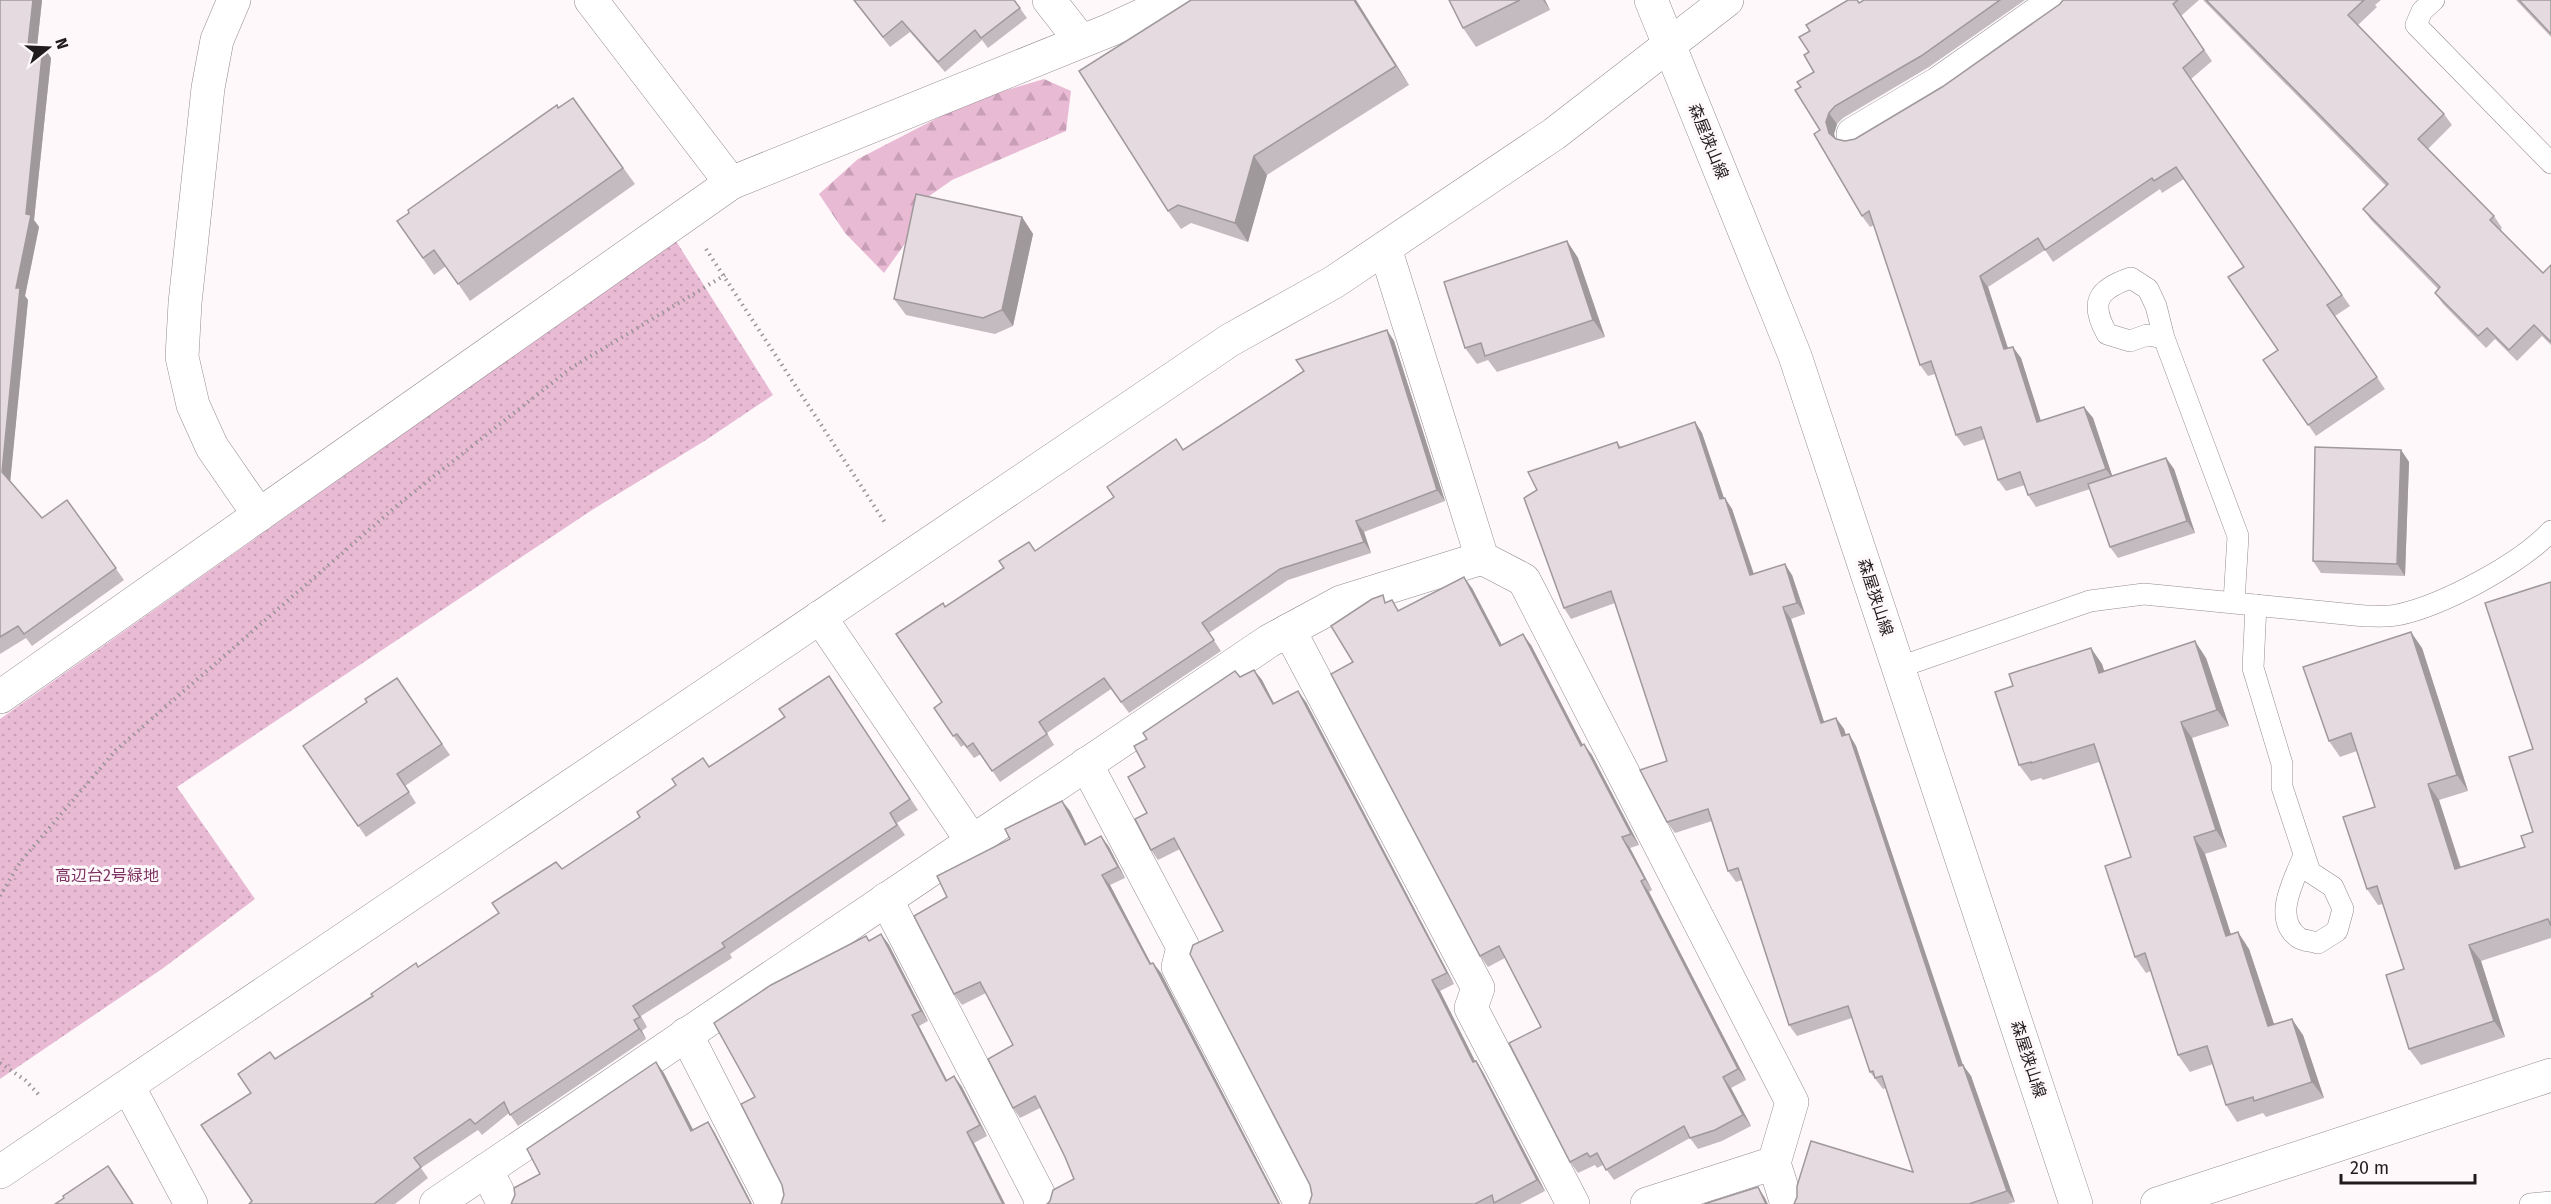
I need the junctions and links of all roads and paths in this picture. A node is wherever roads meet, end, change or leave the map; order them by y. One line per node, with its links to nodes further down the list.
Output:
1 (234, 0): 18 (street)
2 (591, 0): 13 (street)
3 (1049, 0): 9 (street)
4 (1175, 0): 9 (street)
5 (1651, 0): 10 (street, 森屋狭山線)
6 (1727, 0): 10 (street)
7 (2057, 0): 11 (street)
8 (2434, 0): 12 (lane)
9 (1081, 41): 13 (street)
10 (1670, 44): 15 (street); 26 (street, 森屋狭山線)
11 (1853, 134)
12 (2551, 163)
13 (731, 183): 14 (street)
14 (683, 217): 16 (path); 18 (street)
15 (1385, 248): 20 (street); 21 (street)
16 (725, 275): 20 (path); 31 (path)
17 (2164, 338): 22 (lane)
18 (260, 515): 27 (street)
19 (2551, 531): 23 (lane)
20 (908, 558): 24 (street)
21 (1482, 558): 25 (street); 38 (street)
22 (2234, 602): 23 (lane); 26 (lane)
23 (2256, 604): 30 (lane)
24 (820, 617): 29 (street); 36 (street)
25 (1289, 630): 28 (street); 48 (street)
26 (1900, 667): 51 (street, 森屋狭山線)
27 (0, 697)
28 (1086, 764): 29 (street); 47 (street)
29 (972, 841): 32 (street)
30 (2304, 855)
31 (0, 896)
32 (886, 899): 33 (street); 46 (street)
33 (686, 1034): 39 (street); 45 (street)
34 (0, 1063): 37 (path)
35 (2551, 1075): 52 (street)
36 (128, 1086): 37 (street); 42 (street)
37 (67, 1127): 40 (street)
38 (1774, 1163): 49 (street); 50 (street)
39 (486, 1170): 43 (street); 44 (street)
40 (0, 1172)
41 (2551, 1202): 53 (lane)
42 (191, 1204)
43 (436, 1204)
44 (504, 1204)
45 (773, 1204)
46 (1040, 1204)
47 (1301, 1204)
48 (1573, 1204)
49 (1647, 1204)
50 (1787, 1204)
51 (2076, 1204)
52 (2157, 1204)
53 (2530, 1204)

